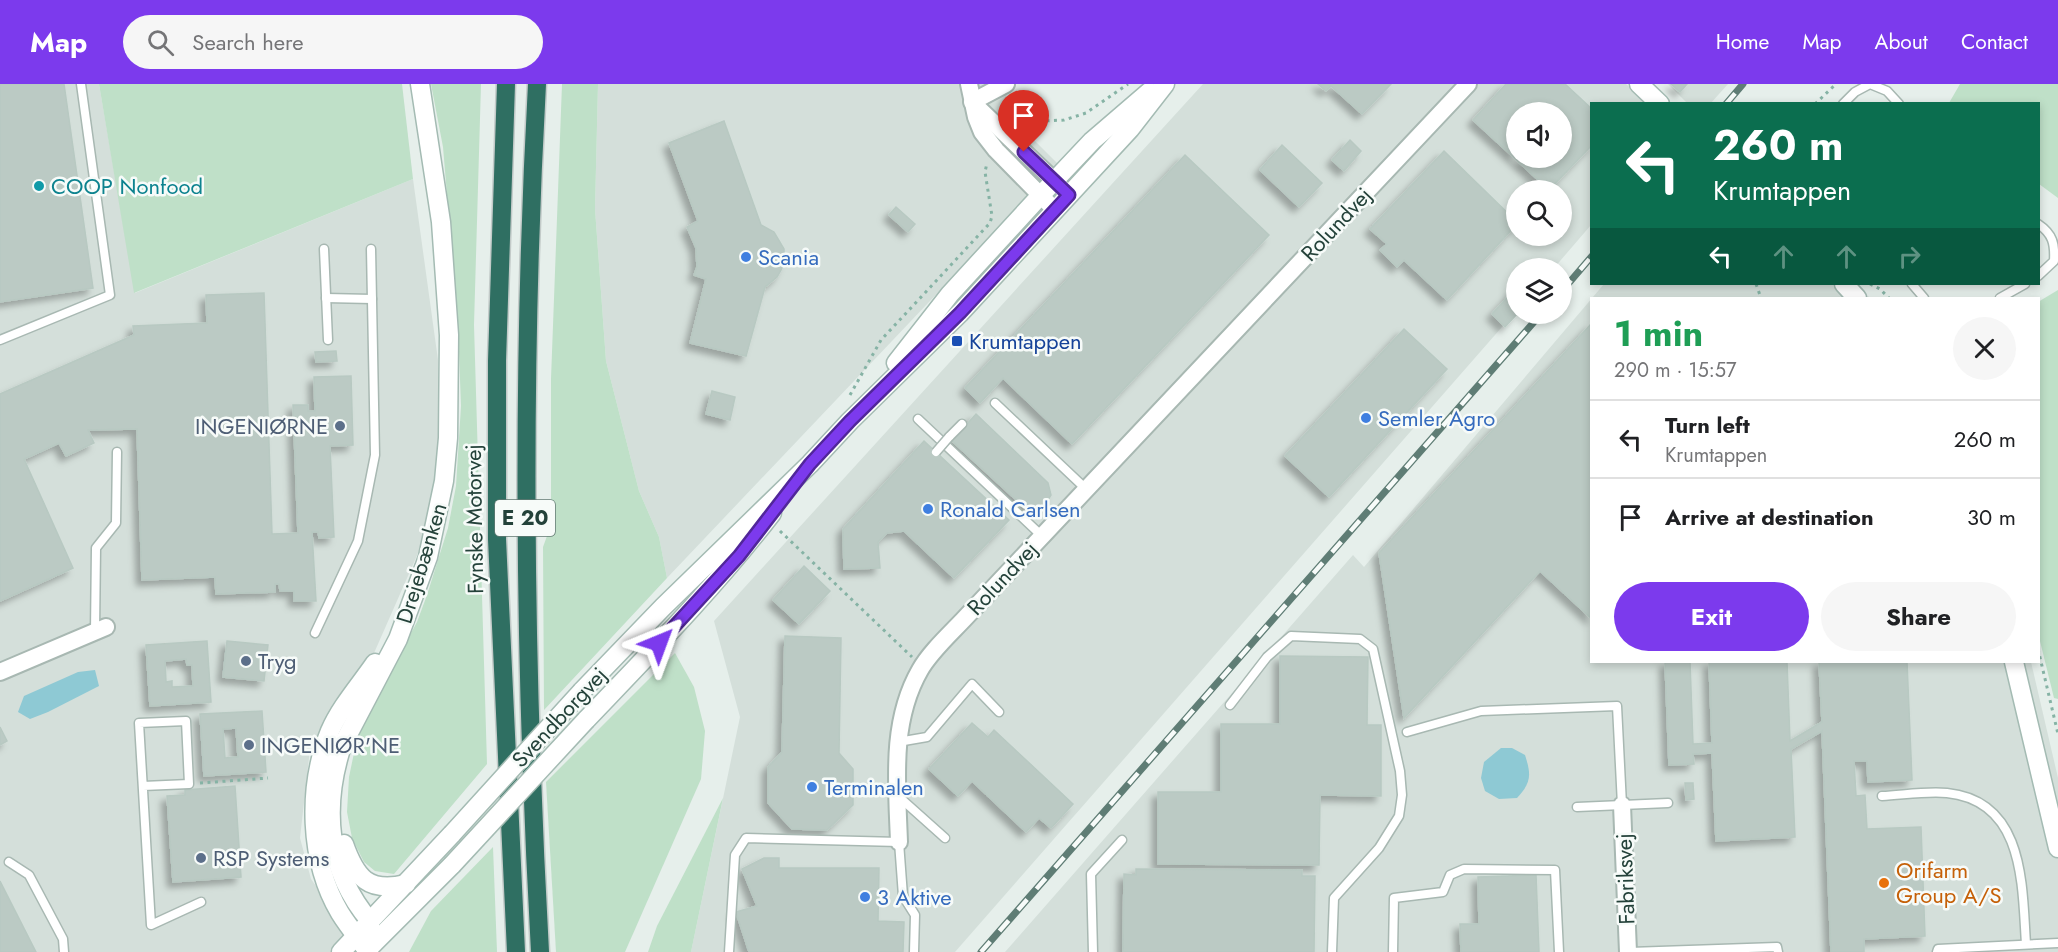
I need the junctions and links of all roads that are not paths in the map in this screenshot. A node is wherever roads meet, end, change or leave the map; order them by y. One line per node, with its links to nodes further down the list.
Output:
1 (81, 84): 31 (lane)
2 (420, 84): 42 (main road, Drejebænken)
3 (506, 84): 71 (highway, Fynske Motorvej / E 20)
4 (537, 84): 72 (highway, E 20)
5 (969, 84): 11 (street)
6 (1006, 84): 11 (street)
7 (1158, 84): 15 (main road, Svendborgvej)
8 (1165, 84): 16 (main road, Svendborgvej)
9 (1468, 84): 40 (street, Rolundvej)
10 (1639, 84): 12 (main road)
11 (972, 102): 15 (street); 17 (street)
12 (1658, 102)
13 (1845, 102): 14 (lane)
14 (1897, 102)
15 (1054, 181): 16 (street); 17 (main road, Svendborgvej)
16 (1069, 195): 18 (main road, Svendborgvej)
17 (1040, 196): 18 (street); 35 (main road, Svendborgvej)
18 (1055, 210): 35 (main road, Svendborgvej)
19 (2040, 225): 22 (lane)
20 (324, 249): 29 (lane)
21 (371, 249): 30 (lane)
22 (2040, 274)
23 (1845, 285): 26 (main road)
24 (1913, 285): 27 (lane)
25 (2023, 285): 28 (lane)
26 (1856, 297)
27 (1923, 297)
28 (2002, 297)
29 (326, 298): 30 (lane); 32 (lane)
30 (372, 299): 44 (lane)
31 (0, 340)
32 (328, 340)
33 (995, 403): 40 (lane)
34 (918, 419): 41 (lane)
35 (850, 421): 39 (main road, Svendborgvej)
36 (962, 424): 38 (lane, bridge)
37 (117, 452): 43 (lane)
38 (936, 452)
39 (810, 464): 63 (main road, Svendborgvej, bridge); 68 (main road, Svendborgvej, bridge)
40 (1086, 489): 41 (street, Rolundvej)
41 (1042, 536): 50 (street, Rolundvej)
42 (410, 605): 51 (main road, Drejebænken); 68 (main road)
43 (100, 629): 46 (street)
44 (315, 633)
45 (2014, 663): 61 (main road)
46 (0, 672)
47 (1230, 705): 76 (lane)
48 (999, 712): 50 (lane)
49 (1407, 732): 56 (lane)
50 (898, 742): 53 (street, Rolundvej)
51 (336, 763): 63 (main road); 65 (main road, Drejebænken)
52 (143, 786): 52 (lane); 64 (lane)
53 (898, 796): 58 (lane); 60 (street, Rolundvej)
54 (1882, 796): 67 (lane)
55 (1668, 803): 56 (lane, Fabriksvej)
56 (1622, 805): 57 (lane, Fabriksvej); 79 (street, Fabriksvej)
57 (1577, 807)
58 (945, 838)
59 (1122, 840): 75 (lane)
60 (899, 842): 73 (lane); 74 (lane)
61 (2058, 848)
62 (9, 862): 69 (lane)
63 (406, 884): 65 (main road, Svendborgvej)
64 (201, 902)
65 (370, 921): 68 (main road, Svendborgvej)
66 (2058, 943): 67 (lane)
67 (2026, 944): 81 (lane)
68 (365, 946): 70 (main road, Svendborgvej)
69 (64, 952)
70 (341, 952)
71 (516, 952)
72 (540, 952)
73 (729, 952)
74 (914, 952)
75 (1093, 952)
76 (1332, 952)
77 (1393, 952): 78 (lane)
78 (1559, 952)
79 (1629, 952): 80 (lane)
80 (1778, 952)
81 (1937, 952)

